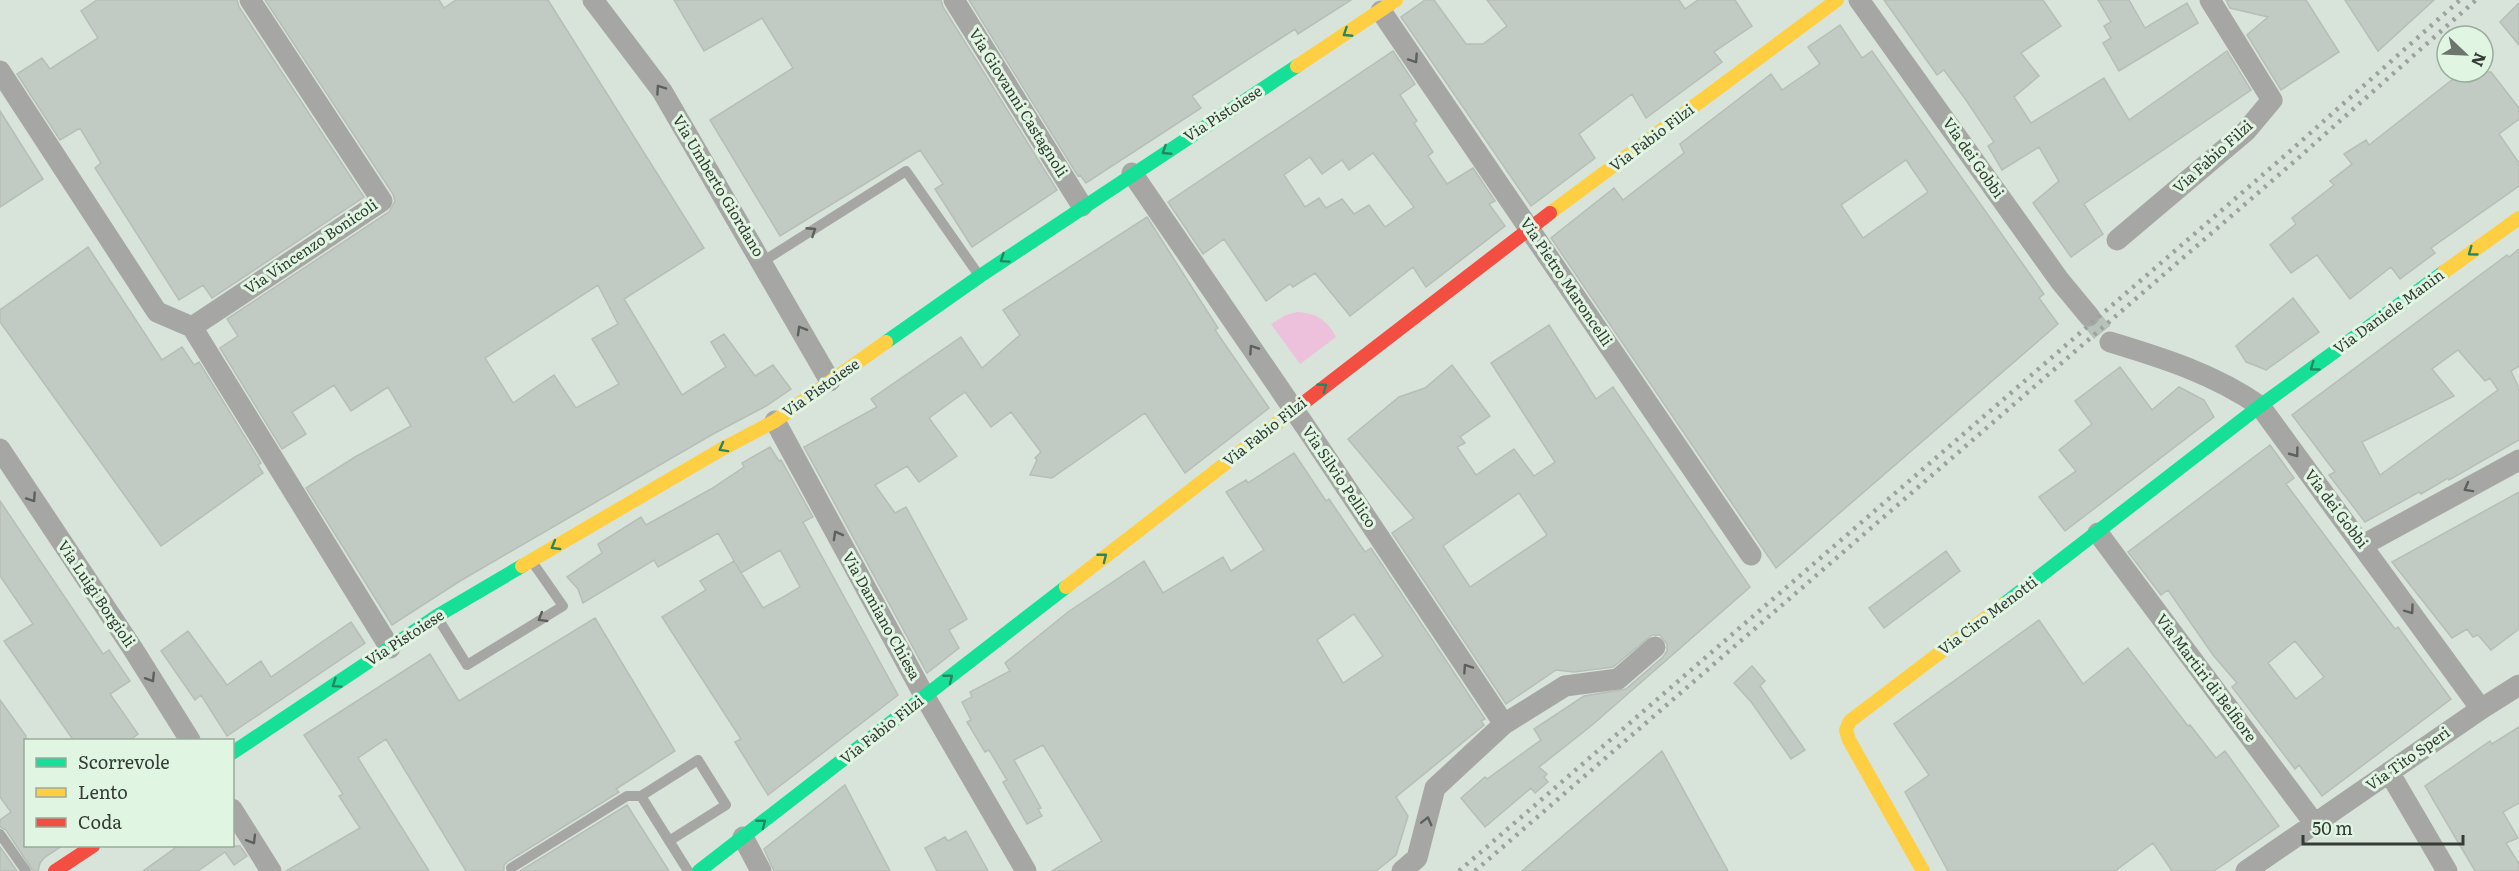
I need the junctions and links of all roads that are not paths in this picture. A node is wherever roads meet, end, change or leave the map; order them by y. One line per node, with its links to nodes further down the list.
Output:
1 (250, 0): 17 (street, Via Vincenzo Bonicoli)
2 (593, 0): 14 (street, Via Umberto Giordano, one-way to 2)
3 (954, 0): 10 (street, Via Giovanni Castagnoli)
4 (1837, 0): 12 (street, Via Fabio Filzi)
5 (1859, 0): 16 (street, Via dei Gobbi)
6 (2210, 0): 13 (street, Via Fabio Filzi)
7 (1388, 5): 9 (street, Via Pistoiese, one-way to 9); 12 (street, Via Pietro Maroncelli, one-way to 12)
8 (0, 71): 17 (street)
9 (1132, 173): 10 (street, Via Pistoiese); 21 (street, Via Silvio Pellico, one-way to 9)
10 (1082, 206): 15 (street, Via Pistoiese, one-way to 15)
11 (2519, 218): 20 (street, Via Daniele Manin, one-way to 20)
12 (1530, 228): 21 (street, Via Fabio Filzi, one-way to 12); 27 (street, Via Pietro Maroncelli)
13 (2117, 240)
14 (762, 262): 15 (lane, one-way to 15); 19 (street, Via Umberto Giordano, one-way to 14)
15 (980, 276): 19 (street, Via Pistoiese)
16 (2089, 316)
17 (192, 327): 31 (street)
18 (2110, 342): 20 (street, Via dei Gobbi)
19 (830, 381): 22 (street, Via Pistoiese)
20 (2260, 406): 25 (street, Via Ciro Menotti); 26 (street, Via dei Gobbi, one-way to 26)
21 (1294, 409): 33 (street, Via Fabio Filzi, one-way to 21); 35 (street, Via Silvio Pellico, one-way to 21)
22 (775, 420): 28 (street, Via Pistoiese, one-way to 28); 33 (street, Via Damiano Chiesa, one-way to 22)
23 (0, 449): 36 (street, Via Luigi Borgioli, one-way to 36)
24 (2519, 460): 26 (street, one-way to 26)
25 (2098, 533): 41 (street, Via Martiri di Belfiore); 55 (street, Via Ciro Menotti)
26 (2363, 545): 34 (street, Via dei Gobbi, one-way to 34)
27 (1751, 555)
28 (532, 560): 29 (street, Via Pistoiese); 29 (lane, one-way to 29)
29 (437, 616): 31 (street, Via Pistoiese)
30 (1655, 647): 35 (street)
31 (390, 648): 37 (street, Via Pistoiese, one-way to 37)
32 (2519, 685): 34 (street)
33 (925, 697): 43 (street, Via Fabio Filzi, one-way to 33); 53 (street, Via Damiano Chiesa)
34 (2481, 709): 38 (street, Via Tito Speri)
35 (1504, 724): 54 (street, one-way to 35)
36 (189, 739)
37 (234, 752)
38 (2389, 772): 41 (street, Via Tito Speri); 57 (street)
39 (641, 796): 44 (lane); 44 (lane); 46 (lane)
40 (234, 812): 49 (street, one-way to 49)
41 (2314, 824): 56 (street, Via Tito Speri)
42 (0, 834): 47 (lane)
43 (743, 837): 51 (street, Via Fabio Filzi); 52 (street)
44 (669, 841): 50 (lane)
45 (91, 847): 48 (street)
46 (511, 868)
47 (26, 871)
48 (55, 871)
49 (271, 871)
50 (688, 871)
51 (699, 871)
52 (761, 871)
53 (1026, 871)
54 (1402, 871)
55 (1923, 871)
56 (2247, 871)
57 (2447, 871)

